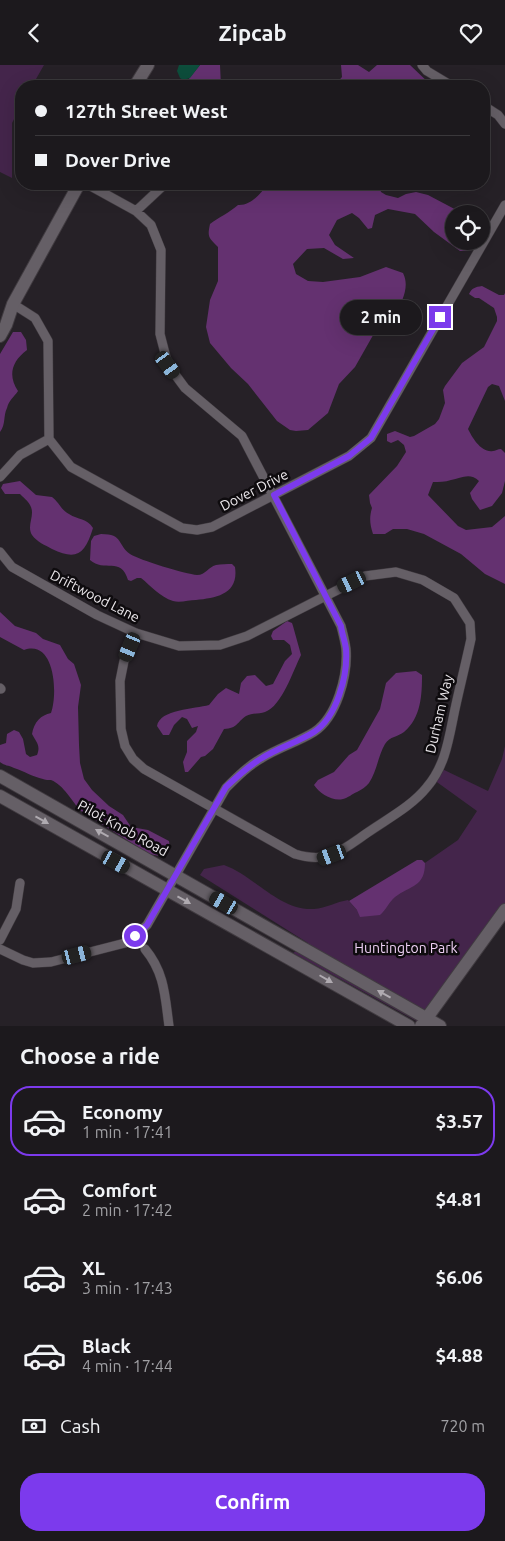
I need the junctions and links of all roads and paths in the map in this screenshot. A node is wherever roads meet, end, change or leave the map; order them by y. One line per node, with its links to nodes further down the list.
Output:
1 (148, 65): 3 (main road)
2 (422, 65): 4 (street)
3 (139, 80)
4 (442, 80)
5 (490, 110): 6 (street)
6 (505, 124)
7 (76, 190): 12 (main road)
8 (98, 190): 11 (street)
9 (159, 190): 11 (street)
10 (505, 205): 17 (street, Dover Drive)
11 (136, 211): 17 (street)
12 (13, 304): 13 (main road); 14 (main road); 15 (street)
13 (0, 318)
14 (0, 336)
15 (49, 439): 16 (street); 17 (street, Dover Drive)
16 (0, 477)
17 (274, 495): 19 (street)
18 (0, 552): 20 (street, Driftwood Lane)
19 (325, 595): 20 (street, Driftwood Lane); 23 (street); 23 (street, Durham Way)
20 (136, 633): 23 (street, Durham Way)
21 (0, 776): 24 (main road, Pilot Knob Road, one-way to 21)
22 (0, 796): 26 (main road, one-way to 26)
23 (214, 809): 24 (street)
24 (175, 874): 26 (street); 31 (main road, Pilot Knob Road, one-way to 24)
25 (20, 883): 28 (street)
26 (166, 890): 29 (street); 33 (main road, one-way to 33)
27 (505, 910): 31 (main road)
28 (0, 940)
29 (0, 949)
30 (145, 949): 32 (street)
31 (424, 1022): 34 (main road, Pilot Knob Road)
32 (169, 1026)
33 (409, 1026)
34 (440, 1026)

